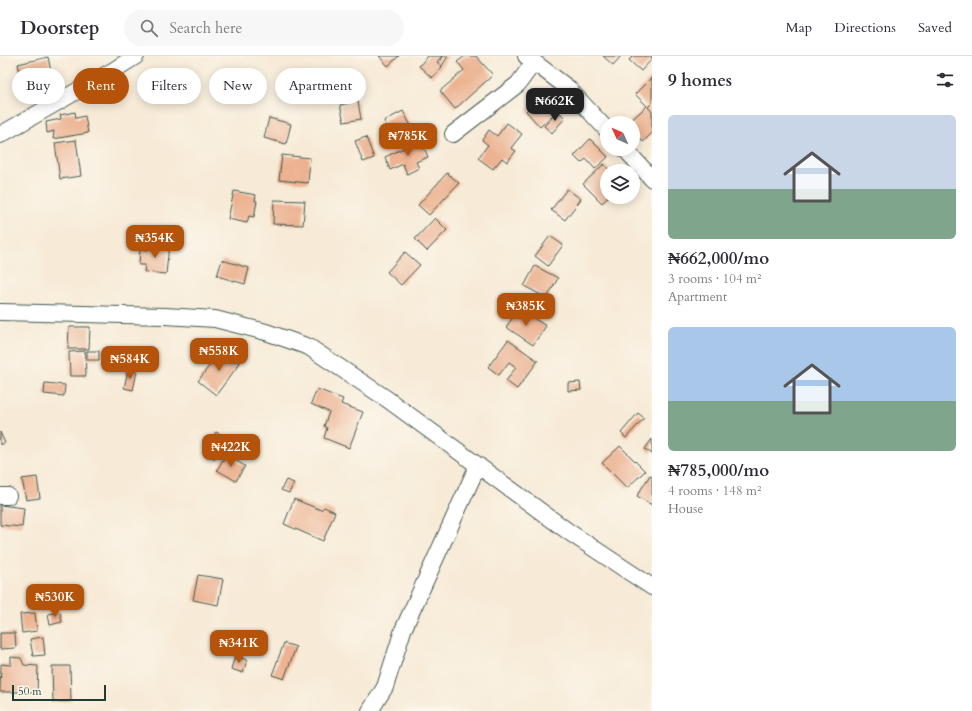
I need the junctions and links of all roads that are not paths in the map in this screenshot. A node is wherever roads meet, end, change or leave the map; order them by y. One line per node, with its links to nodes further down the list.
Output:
1 (136, 56): 5 (street)
2 (530, 59): 3 (street); 4 (street)
3 (600, 122)
4 (453, 134)
5 (0, 135)
6 (631, 156): 7 (street)
7 (652, 179)
8 (0, 312): 9 (street)
9 (478, 466): 10 (street); 11 (street)
10 (652, 587)
11 (370, 711)

